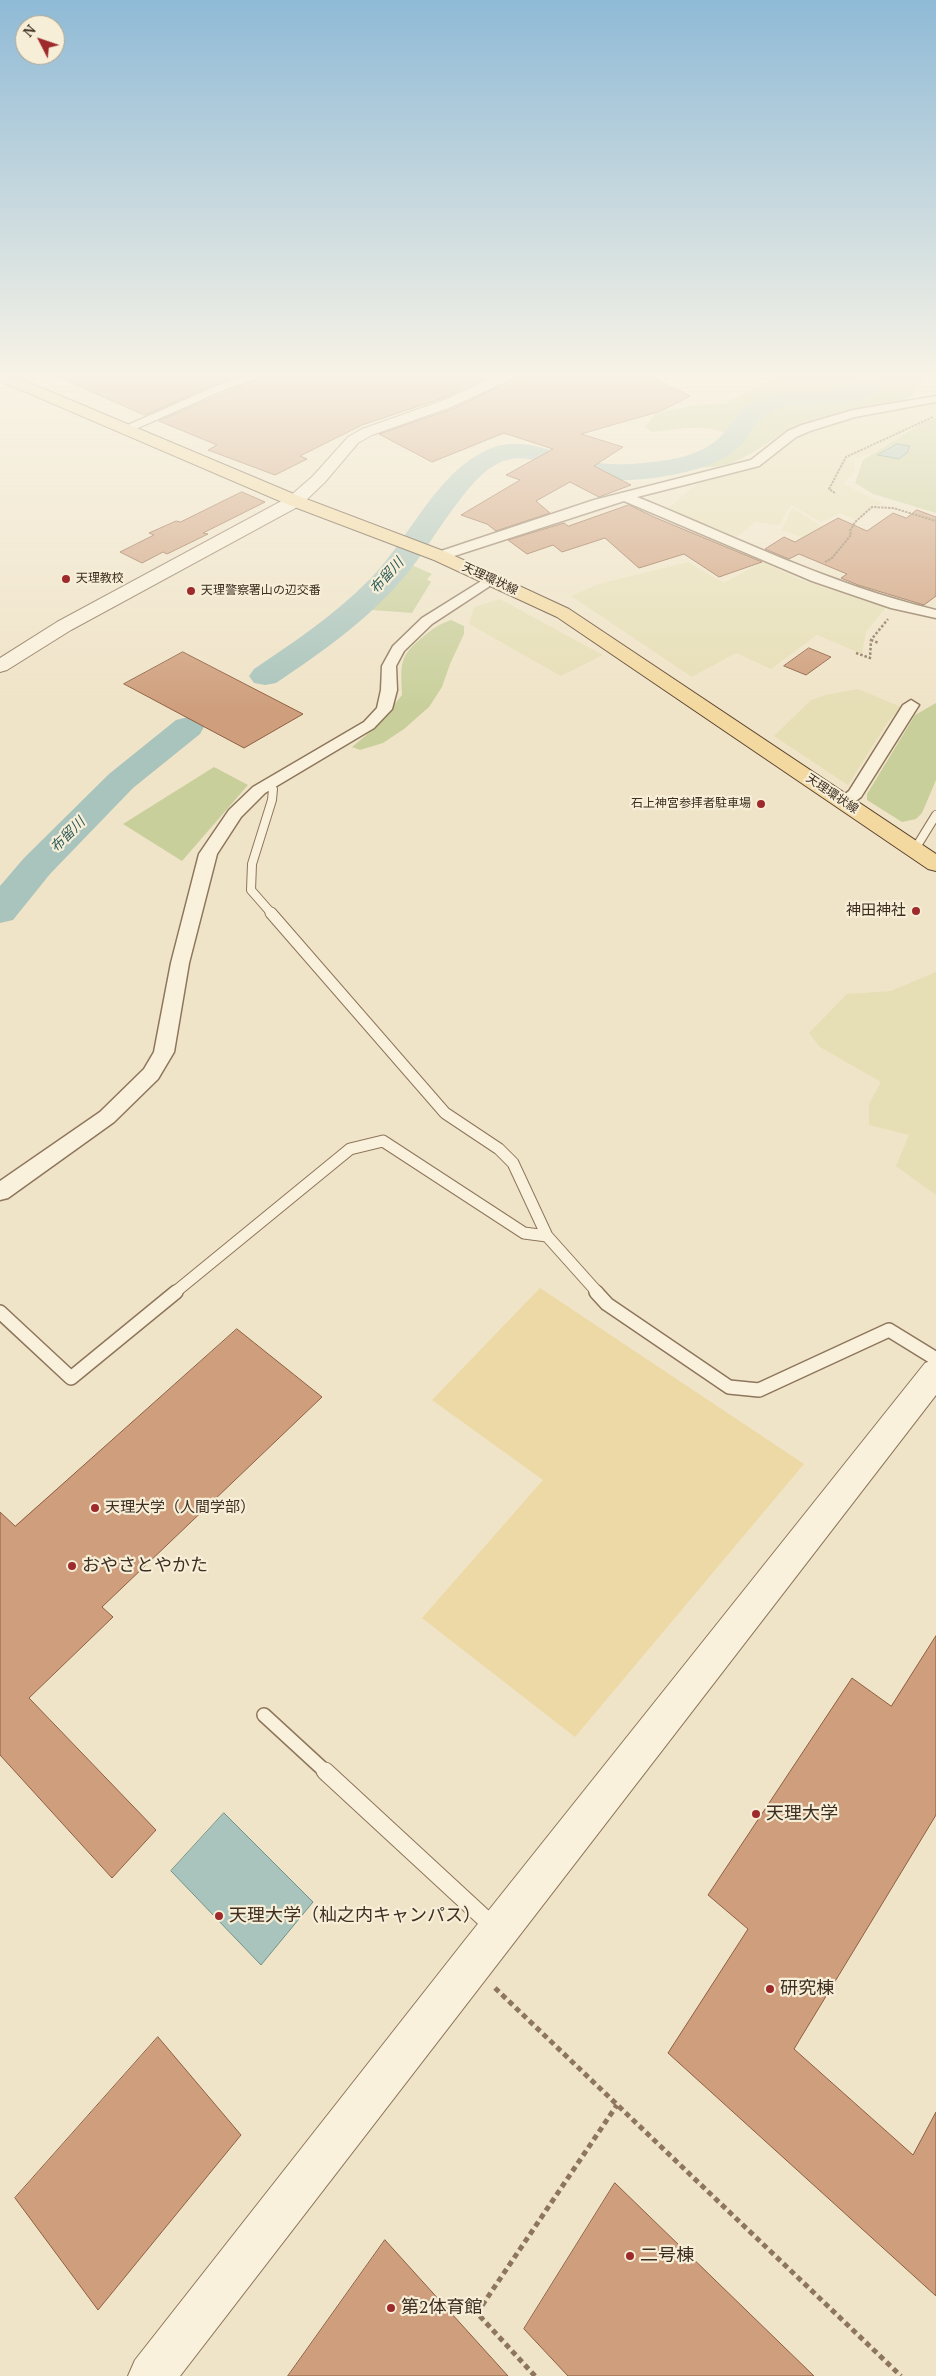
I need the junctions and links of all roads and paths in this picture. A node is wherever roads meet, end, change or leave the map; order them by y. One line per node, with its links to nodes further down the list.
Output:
1 (260, 486): 7 (main road, 天理環状線)
2 (311, 486): 7 (street)
3 (668, 486): 6 (street)
4 (831, 486): 5 (path)
5 (834, 493)
6 (626, 497): 9 (street); 10 (street)
7 (295, 501): 9 (main road, 天理環状線); 17 (street)
8 (936, 521): 10 (path)
9 (433, 554): 11 (main road, 天理環状線)
10 (806, 575): 12 (street)
11 (491, 579): 19 (street); 20 (main road, 天理環状線)
12 (898, 607): 13 (street); 14 (path)
13 (936, 614)
14 (870, 640): 15 (path); 16 (path)
15 (879, 643)
16 (856, 653)
17 (0, 666)
18 (911, 705): 20 (street)
19 (267, 785): 24 (street); 25 (lane)
20 (843, 802): 22 (main road, 天理環状線)
21 (936, 814): 22 (lane)
22 (915, 849): 23 (main road, 天理環状線)
23 (936, 864)
24 (0, 1192)
25 (547, 1236): 26 (lane); 27 (lane)
26 (0, 1312)
27 (936, 1359)
28 (936, 1372): 30 (street)
29 (264, 1715): 30 (lane)
30 (498, 1931): 33 (street)
31 (495, 1988): 32 (path)
32 (617, 2105): 34 (path); 35 (path)
33 (151, 2376)
34 (535, 2376)
35 (901, 2376)

